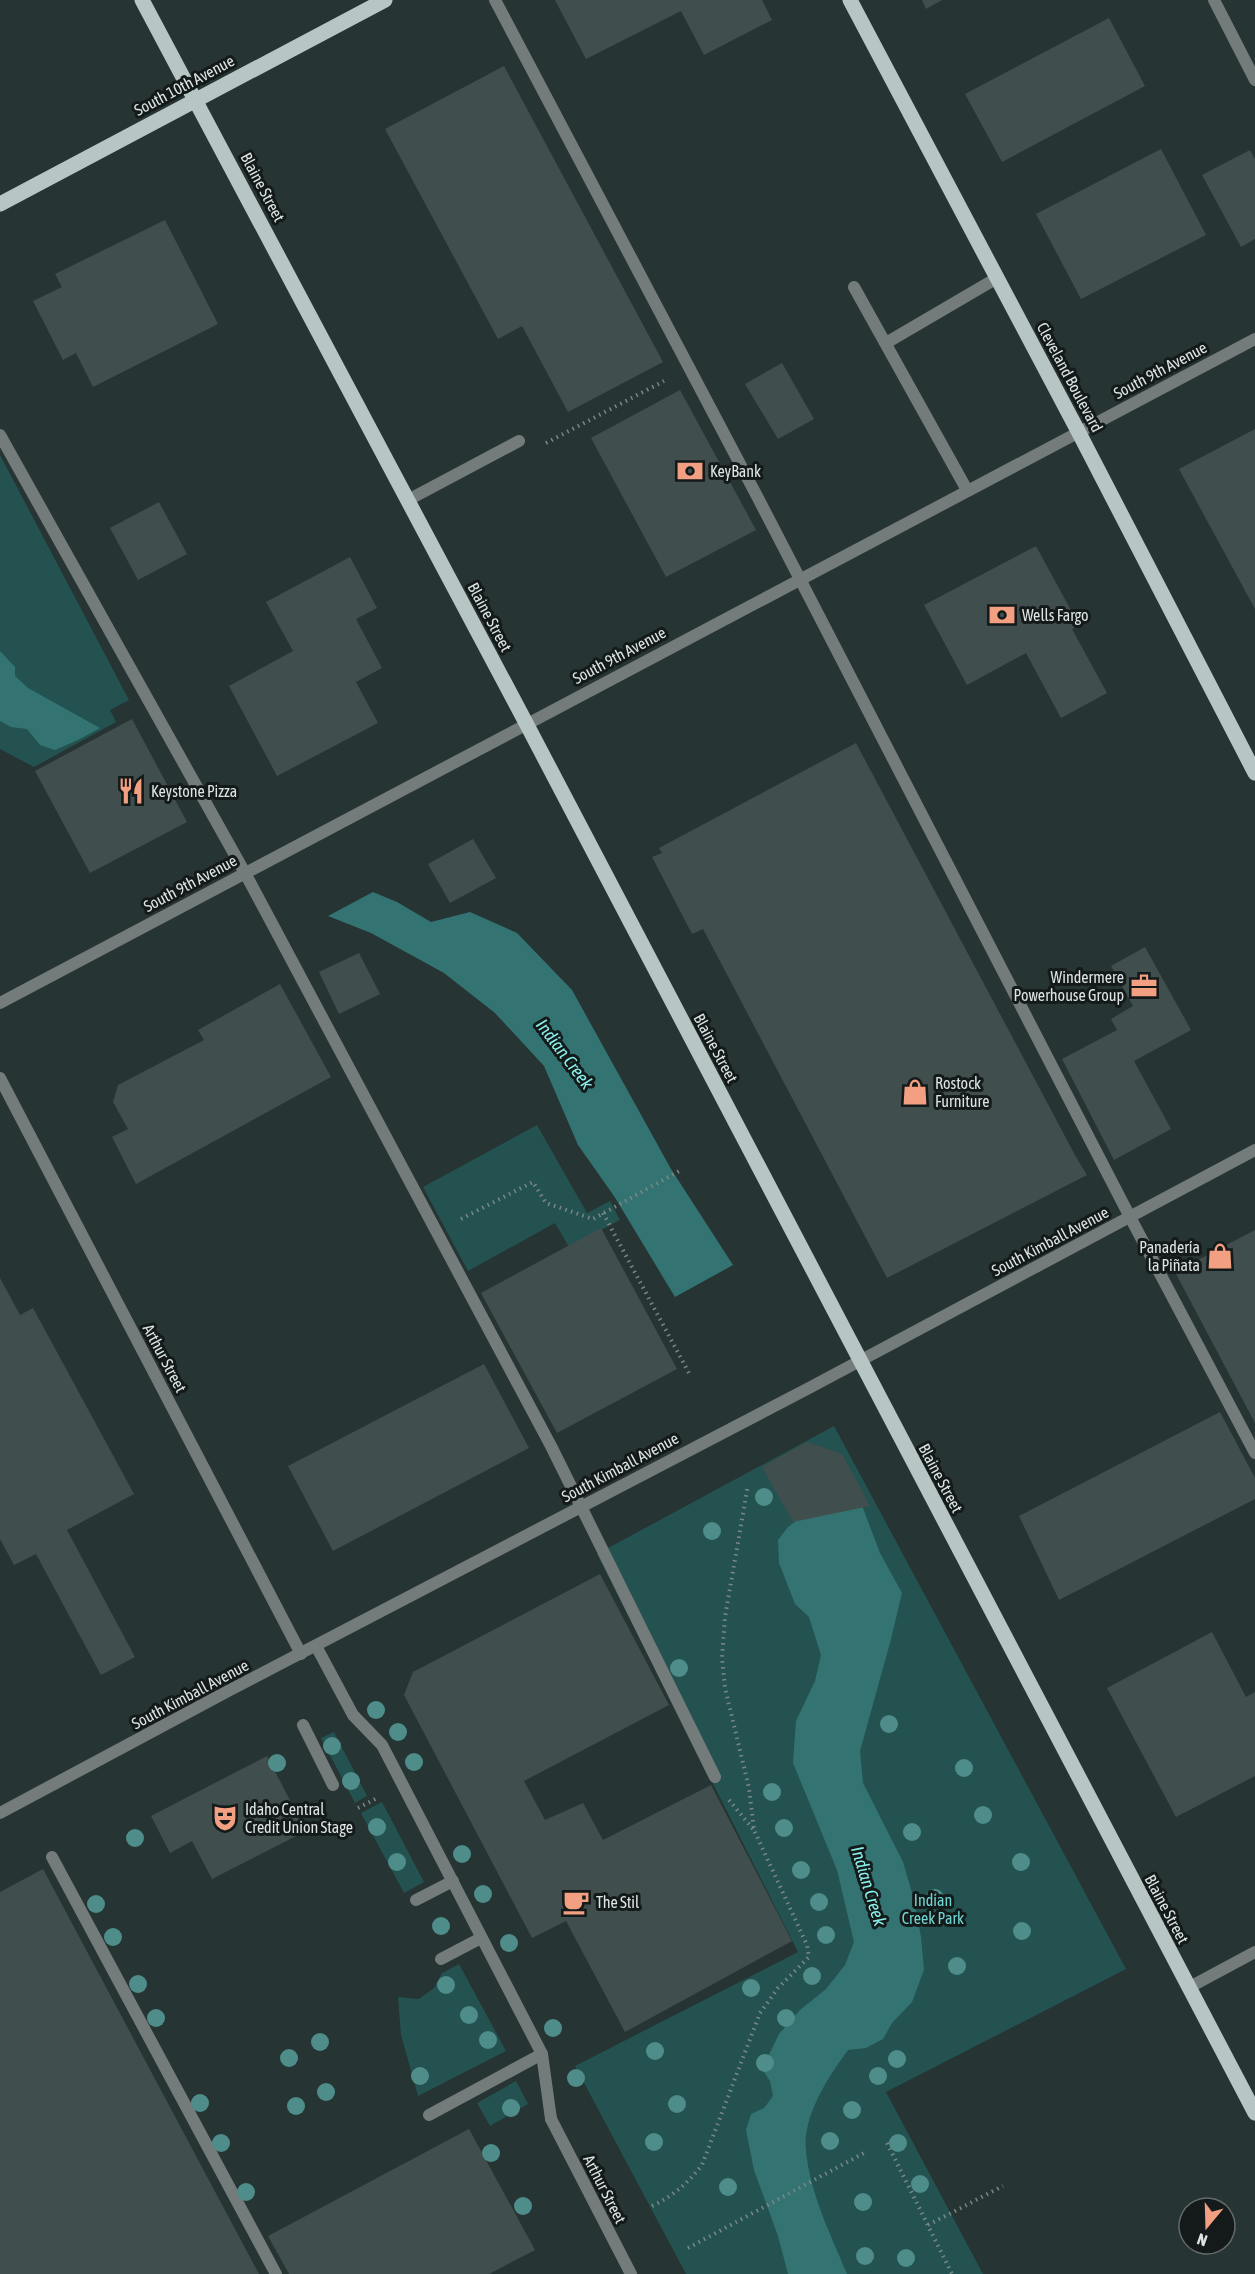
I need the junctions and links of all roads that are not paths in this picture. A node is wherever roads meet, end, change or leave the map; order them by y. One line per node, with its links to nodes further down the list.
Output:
1 (142, 0): 7 (main road, Blaine Street)
2 (385, 0): 7 (main road, South 10th Avenue)
3 (495, 0): 18 (street)
4 (850, 0): 9 (main road, Cleveland Boulevard)
5 (1214, 0): 6 (street)
6 (1255, 80)
7 (196, 99): 8 (main road, South 10th Avenue); 17 (main road, Blaine Street)
8 (0, 204)
9 (997, 278): 12 (street); 13 (main road, Cleveland Boulevard)
10 (855, 287): 12 (street)
11 (1255, 339): 13 (street, South 9th Avenue)
12 (886, 343): 16 (street)
13 (1078, 431): 16 (street, South 9th Avenue); 20 (main road, Cleveland Boulevard)
14 (0, 435): 21 (street)
15 (519, 441): 17 (street)
16 (967, 490): 18 (street, South 9th Avenue)
17 (408, 500): 19 (main road, Blaine Street)
18 (799, 579): 19 (street, South 9th Avenue); 25 (street)
19 (526, 723): 21 (street, South 9th Avenue); 26 (main road, Blaine Street)
20 (1255, 773)
21 (245, 873): 22 (street, South 9th Avenue); 28 (street)
22 (0, 1004)
23 (0, 1078): 30 (street, Arthur Street)
24 (1255, 1150): 25 (street, South Kimball Avenue)
25 (1130, 1217): 26 (street, South Kimball Avenue); 27 (street)
26 (859, 1361): 28 (street, South Kimball Avenue); 41 (main road, Blaine Street)
27 (1255, 1453)
28 (580, 1507): 29 (street, South Kimball Avenue); 32 (street)
29 (316, 1646): 30 (street, South Kimball Avenue); 36 (street, Arthur Street)
30 (301, 1654): 34 (street, South Kimball Avenue)
31 (303, 1725): 33 (street)
32 (715, 1777)
33 (333, 1785)
34 (0, 1813)
35 (52, 1857): 45 (street)
36 (453, 1881): 37 (street); 38 (street, Arthur Street)
37 (416, 1900)
38 (481, 1938): 40 (street); 42 (street, Arthur Street)
39 (1255, 1952): 41 (street)
40 (441, 1959)
41 (1188, 1988): 43 (main road, Blaine Street)
42 (542, 2054): 44 (street); 46 (street, Arthur Street)
43 (1255, 2113)
44 (429, 2115)
45 (276, 2274)
46 (631, 2274)

